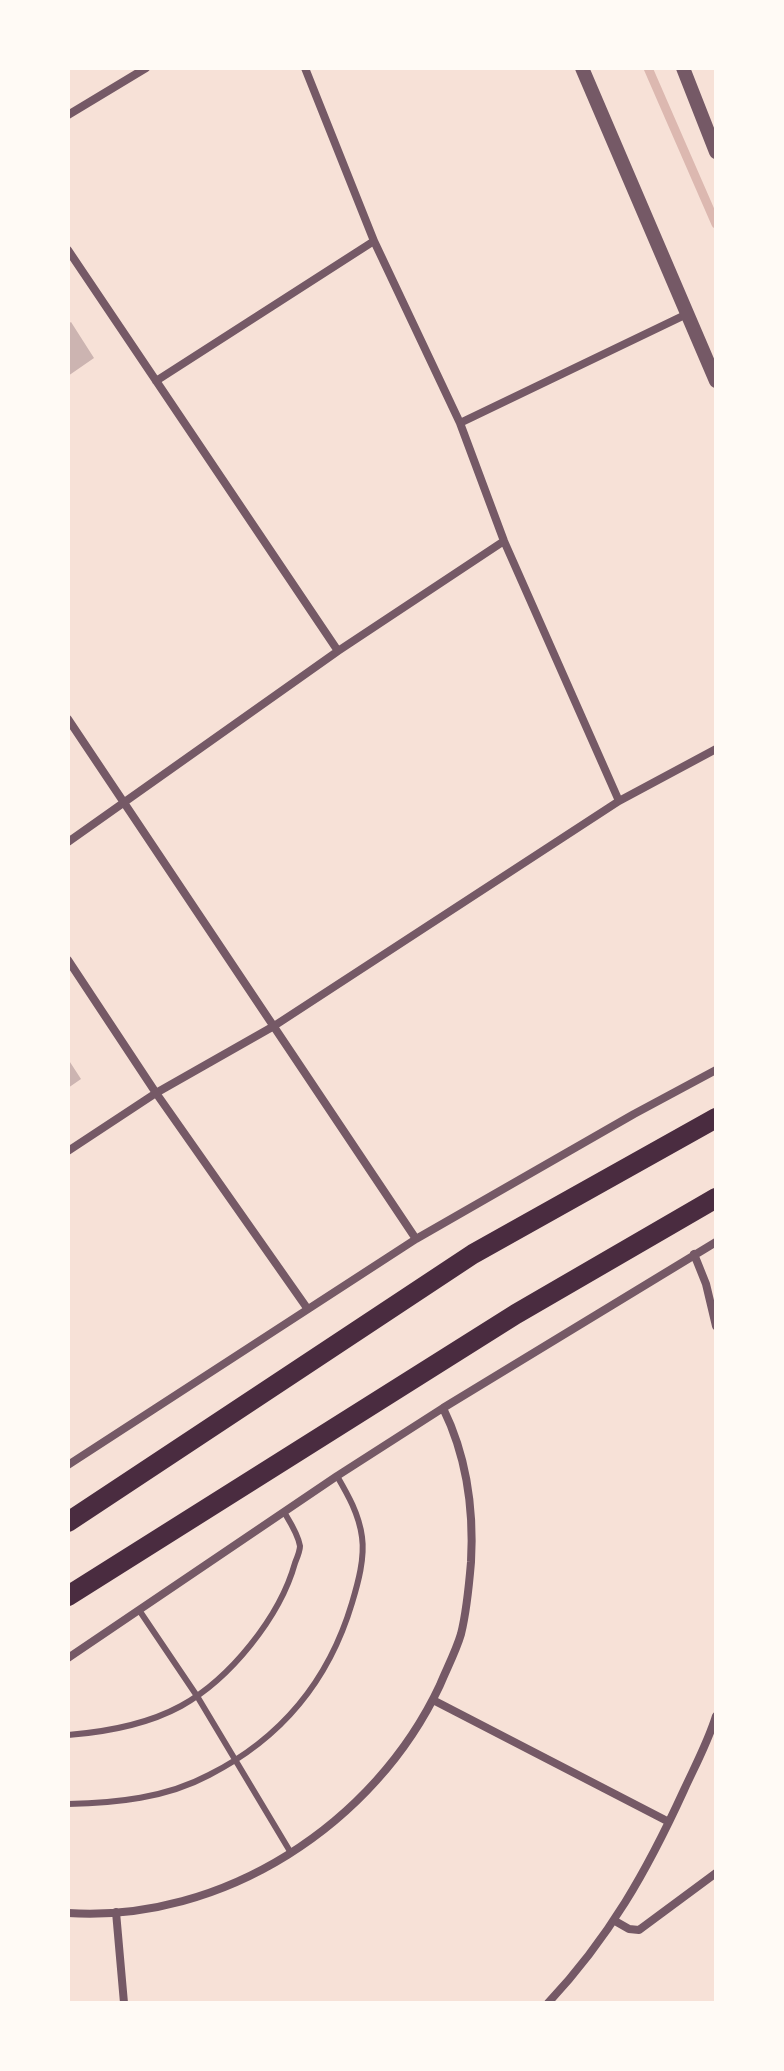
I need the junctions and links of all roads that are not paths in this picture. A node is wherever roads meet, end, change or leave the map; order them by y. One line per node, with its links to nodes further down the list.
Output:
1 (146, 68): 5 (street)
2 (305, 68): 7 (street)
3 (582, 68): 9 (street)
4 (683, 68): 6 (street)
5 (68, 115)
6 (716, 152)
7 (374, 241): 10 (street); 12 (street)
8 (68, 250): 10 (street)
9 (687, 314): 11 (street); 12 (street)
10 (156, 381): 14 (street)
11 (716, 381)
12 (460, 423): 13 (street)
13 (504, 541): 14 (street); 17 (street)
14 (338, 651): 18 (street)
15 (68, 719): 18 (street)
16 (716, 749): 17 (street)
17 (619, 801): 21 (street)
18 (125, 803): 19 (street); 21 (street)
19 (68, 842)
20 (68, 960): 23 (street)
21 (274, 1026): 23 (street); 27 (street)
22 (716, 1070): 27 (street)
23 (156, 1093): 25 (street); 30 (street)
24 (716, 1118): 36 (main road)
25 (68, 1151)
26 (716, 1198): 37 (main road)
27 (416, 1239): 30 (street)
28 (716, 1242): 29 (street)
29 (694, 1254): 31 (street); 32 (street)
30 (307, 1308): 33 (street)
31 (716, 1326)
32 (443, 1408): 34 (street); 41 (street)
33 (68, 1465)
34 (337, 1476): 35 (street); 44 (lane)
35 (284, 1512): 38 (street); 40 (lane)
36 (68, 1522)
37 (68, 1596)
38 (139, 1610): 39 (street); 40 (lane)
39 (68, 1658)
40 (197, 1696): 43 (lane); 44 (lane)
41 (433, 1700): 46 (street); 47 (street)
42 (716, 1716): 46 (street)
43 (68, 1735)
44 (234, 1760): 45 (lane); 47 (lane)
45 (68, 1804)
46 (669, 1822): 51 (street)
47 (291, 1853): 49 (street)
48 (716, 1873): 51 (street)
49 (116, 1912): 50 (street); 52 (street)
50 (68, 1913)
51 (615, 1921): 53 (street)
52 (124, 2003)
53 (548, 2003)

